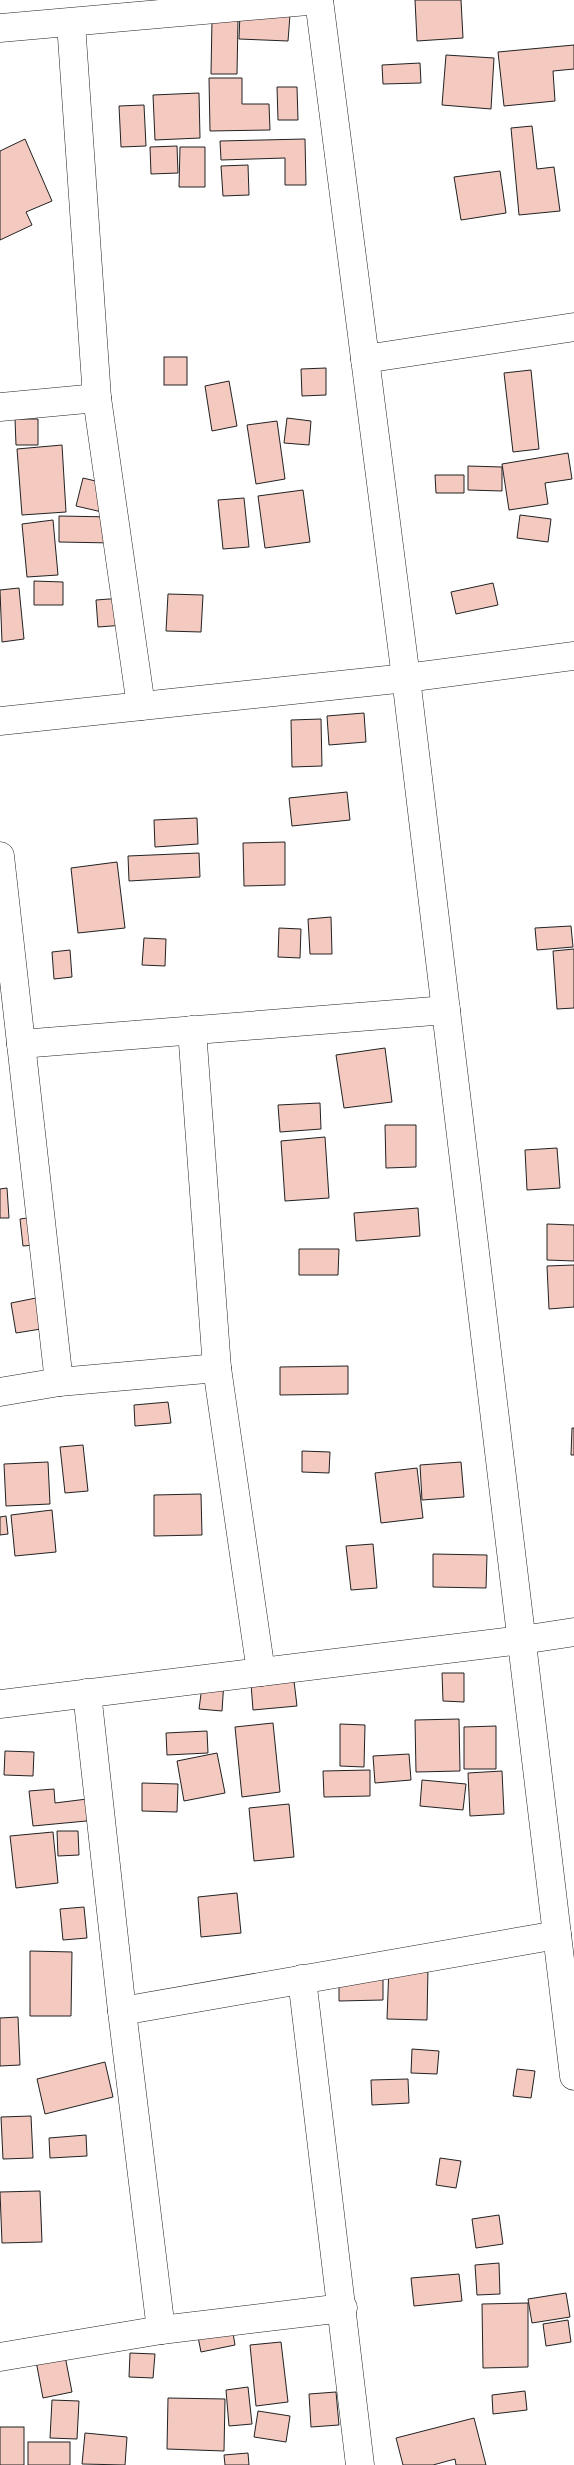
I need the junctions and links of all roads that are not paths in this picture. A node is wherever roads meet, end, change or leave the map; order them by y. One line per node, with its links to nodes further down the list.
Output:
1 (319, 0): 2 (street); 5 (street)
2 (71, 23): 3 (street); 6 (street)
3 (0, 28)
4 (574, 327): 5 (street)
5 (365, 359): 9 (street)
6 (97, 398): 7 (street); 10 (street)
7 (0, 407)
8 (574, 656): 9 (street)
9 (406, 678): 10 (street); 13 (street)
10 (141, 706): 11 (street)
11 (0, 722)
12 (0, 856): 15 (street)
13 (446, 1010): 14 (street); 20 (street)
14 (192, 1030): 15 (street); 16 (street)
15 (21, 1044): 17 (street)
16 (217, 1368): 17 (street); 21 (street)
17 (59, 1382): 18 (street)
18 (0, 1392)
19 (574, 1632): 20 (street)
20 (522, 1640): 21 (street); 24 (street)
21 (261, 1672): 22 (street)
22 (87, 1693): 23 (street); 26 (street)
23 (0, 1704)
24 (557, 1935): 25 (street); 27 (street)
25 (302, 1979): 26 (street); 28 (street)
26 (122, 2011): 29 (street)
27 (574, 2076)
28 (342, 2308): 29 (street); 31 (street)
29 (161, 2330): 30 (street)
30 (0, 2357)
31 (360, 2465)

